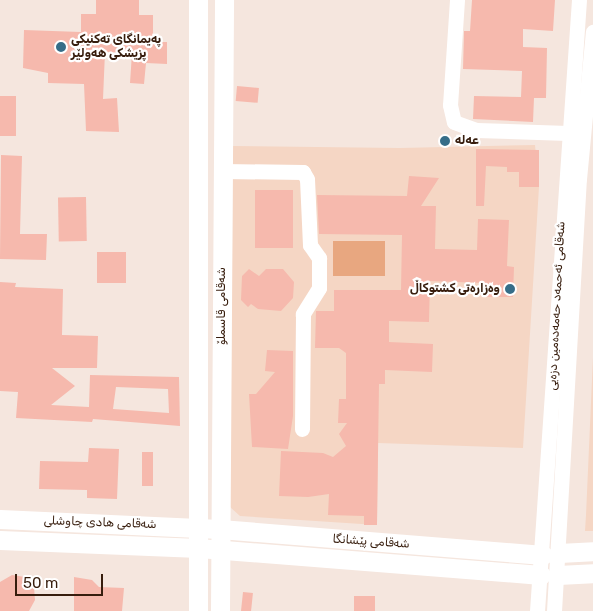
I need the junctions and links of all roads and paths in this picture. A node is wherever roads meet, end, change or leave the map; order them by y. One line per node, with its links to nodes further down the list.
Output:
1 (198, 0): 6 (main road, شەقامی قاسملۆ)
2 (224, 0): 7 (main road, شەقامی قاسملۆ)
3 (457, 0): 8 (street)
4 (579, 0): 8 (street, شەقامی ئەحمەد حەمەدەمین دزەیی)
5 (593, 32): 10 (street, شەقامی ئەحمەد حەمەدەمین دزەیی)
6 (197, 117): 7 (main road); 13 (main road, شەقامی قاسملۆ)
7 (223, 118): 9 (main road, شەقامی قاسملۆ)
8 (568, 133): 18 (street, شەقامی ئەحمەد حەمەدەمین دزەیی)
9 (223, 171): 11 (street); 14 (main road, شەقامی قاسملۆ)
10 (586, 179): 18 (street, شەقامی ئەحمەد حەمەدەمین دزەیی)
11 (302, 429)
12 (0, 519): 13 (main road, شەقامی هادی چاوشلی)
13 (200, 527): 14 (main road, شەقامی پێشانگا); 16 (main road, شەقامی قاسملۆ)
14 (220, 529): 17 (main road, شەقامی قاسملۆ); 18 (main road, شەقامی پێشانگا)
15 (0, 540): 16 (main road, شەقامی هادی چاوشلی)
16 (199, 548): 17 (main road, شەقامی پێشانگا); 21 (main road, شەقامی قاسملۆ)
17 (220, 550): 20 (main road, شەقامی پێشانگا); 22 (main road, شەقامی قاسملۆ)
18 (559, 553): 19 (main road); 20 (street, شەقامی ئەحمەد حەمەدەمین دزەیی); 20 (main road)
19 (585, 573): 20 (main road, شەقامی پێشانگا)
20 (542, 575): 23 (street, شەقامی ئەحمەد حەمەدەمین دزەیی); 24 (street, شەقامی ئەحمەد حەمەدەمین دزەیی)
21 (198, 611)
22 (220, 611)
23 (537, 611)
24 (554, 611)

